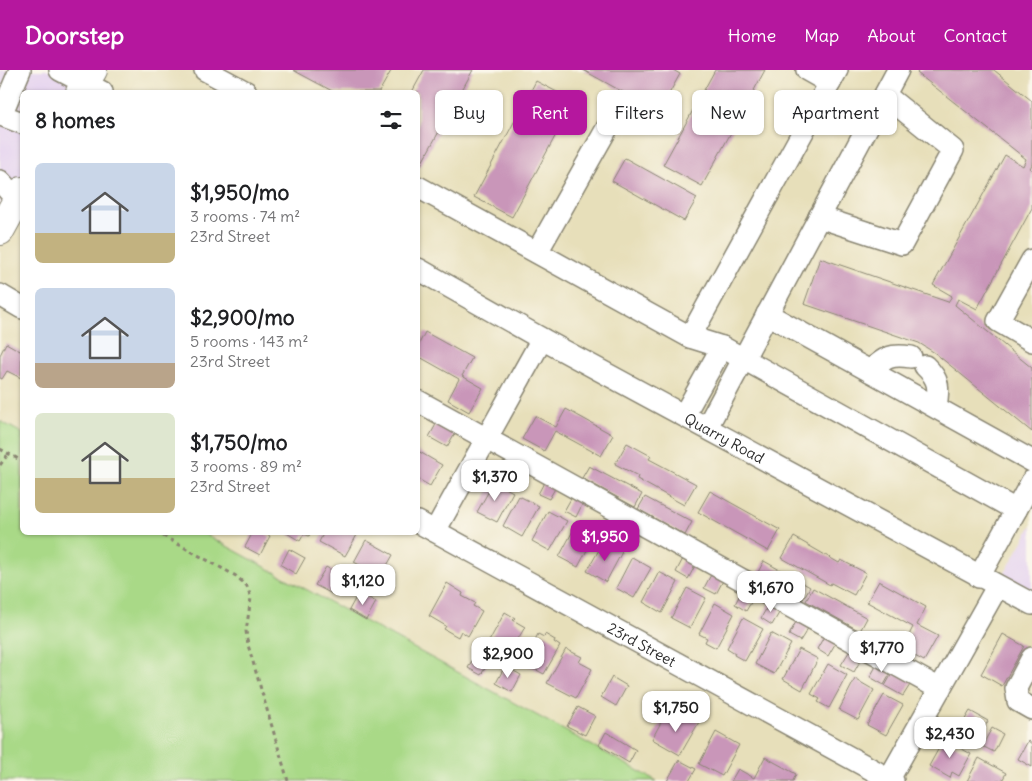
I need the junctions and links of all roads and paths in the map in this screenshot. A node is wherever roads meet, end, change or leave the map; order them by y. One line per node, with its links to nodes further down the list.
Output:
1 (20, 70): 11 (street)
2 (60, 70): 7 (street)
3 (205, 70): 8 (street)
4 (806, 70): 6 (street)
5 (898, 70): 9 (street)
6 (834, 76): 25 (street)
7 (90, 85)
8 (242, 90)
9 (888, 90)
10 (897, 105): 17 (street)
11 (0, 116): 12 (street)
12 (20, 122)
13 (603, 135): 19 (street)
14 (864, 135): 17 (street)
15 (420, 188): 19 (street)
16 (13, 191): 18 (main road)
17 (819, 218): 24 (street)
18 (0, 231)
19 (537, 252): 25 (street)
20 (1032, 260): 27 (street)
21 (420, 270): 26 (street, Quarry Road)
22 (0, 295): 23 (street)
23 (20, 307)
24 (767, 314): 29 (street); 30 (street)
25 (690, 337): 28 (street)
26 (542, 339): 33 (street, Quarry Road); 35 (street)
27 (1032, 341)
28 (722, 346): 29 (street); 33 (street)
29 (744, 358): 34 (street); 42 (street)
30 (870, 370): 32 (street); 32 (street)
31 (420, 402): 35 (street)
32 (936, 408): 39 (street)
33 (684, 415): 34 (street, Quarry Road)
34 (707, 427): 45 (street, Quarry Road)
35 (486, 438): 43 (street); 48 (street)
36 (0, 448): 37 (path)
37 (9, 453): 38 (path); 40 (path)
38 (20, 460)
39 (1032, 461)
40 (0, 465)
41 (1032, 481): 42 (street)
42 (1016, 510): 45 (street)
43 (426, 526): 50 (street, 23rd Street)
44 (161, 535): 51 (path)
45 (988, 582): 46 (street, Quarry Road); 48 (street)
46 (1032, 604)
47 (1032, 658): 49 (street)
48 (940, 689): 50 (street)
49 (1032, 708)
50 (891, 780)
51 (288, 781)

